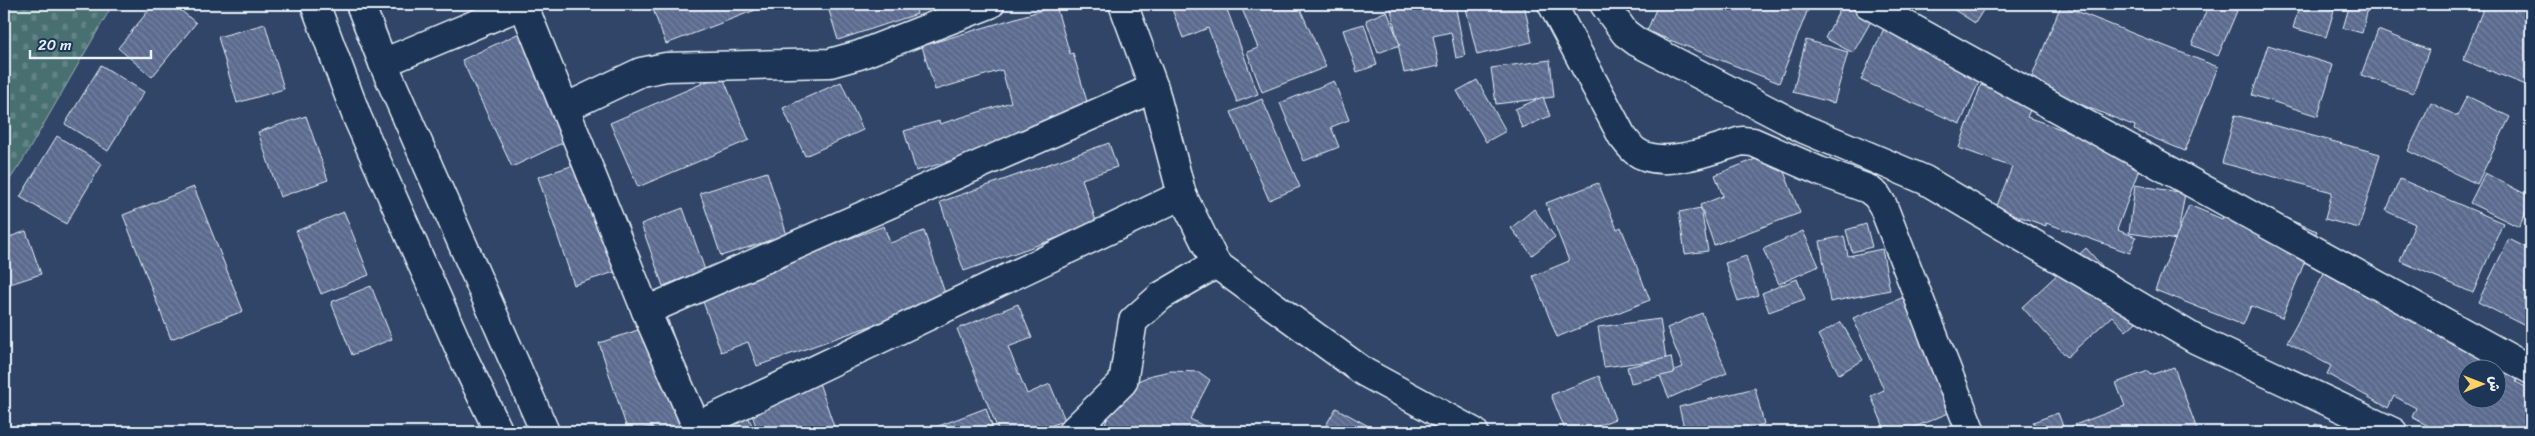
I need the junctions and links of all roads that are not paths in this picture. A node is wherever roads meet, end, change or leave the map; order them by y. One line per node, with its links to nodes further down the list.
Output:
1 (315, 4): 17 (street)
2 (360, 4): 9 (street)
3 (524, 4): 9 (street); 11 (street)
4 (990, 4): 11 (street)
5 (1123, 4): 10 (street)
6 (1552, 4): 21 (street)
7 (1604, 4): 22 (street)
8 (1868, 4): 15 (street)
9 (383, 62): 18 (street)
10 (1154, 88): 12 (street); 14 (street)
11 (565, 108): 14 (street)
12 (1182, 195): 13 (street); 16 (street)
13 (1216, 264): 19 (street); 20 (street)
14 (646, 311): 16 (street)
15 (2531, 370)
16 (698, 429)
17 (499, 432)
18 (545, 432)
19 (1072, 432)
20 (1474, 432)
21 (1971, 432)
22 (2393, 432)

